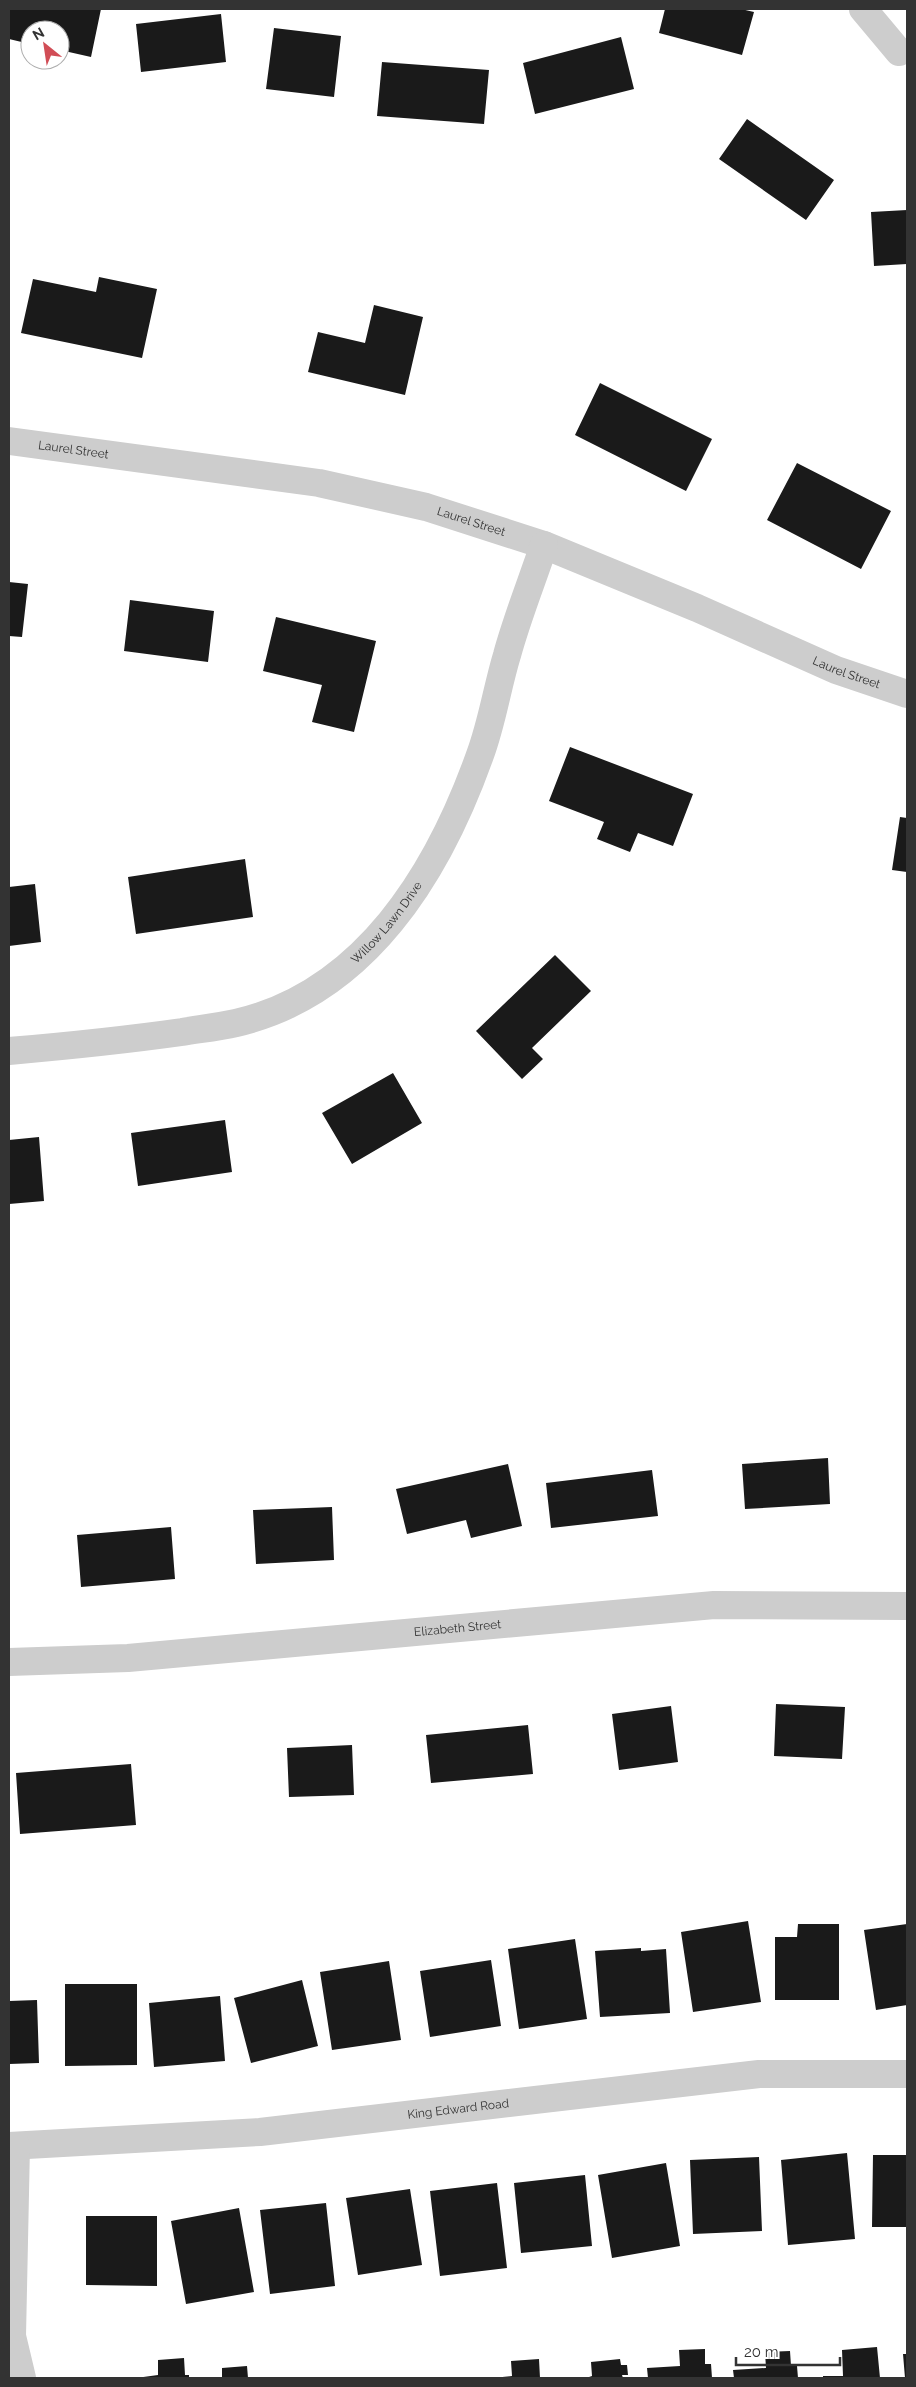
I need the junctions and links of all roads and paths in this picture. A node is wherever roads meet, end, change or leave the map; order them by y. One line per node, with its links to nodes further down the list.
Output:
1 (863, 9): 2 (street)
2 (899, 52)
3 (9, 442): 4 (street, Laurel Street)
4 (544, 545): 5 (street, Laurel Street); 6 (street, Willow Lawn Drive)
5 (907, 694)
6 (9, 1051)
7 (907, 1606): 8 (street, Elizabeth Street)
8 (9, 1662)
9 (907, 2074): 10 (street, King Edward Road)
10 (12, 2146): 11 (street)
11 (22, 2378)

